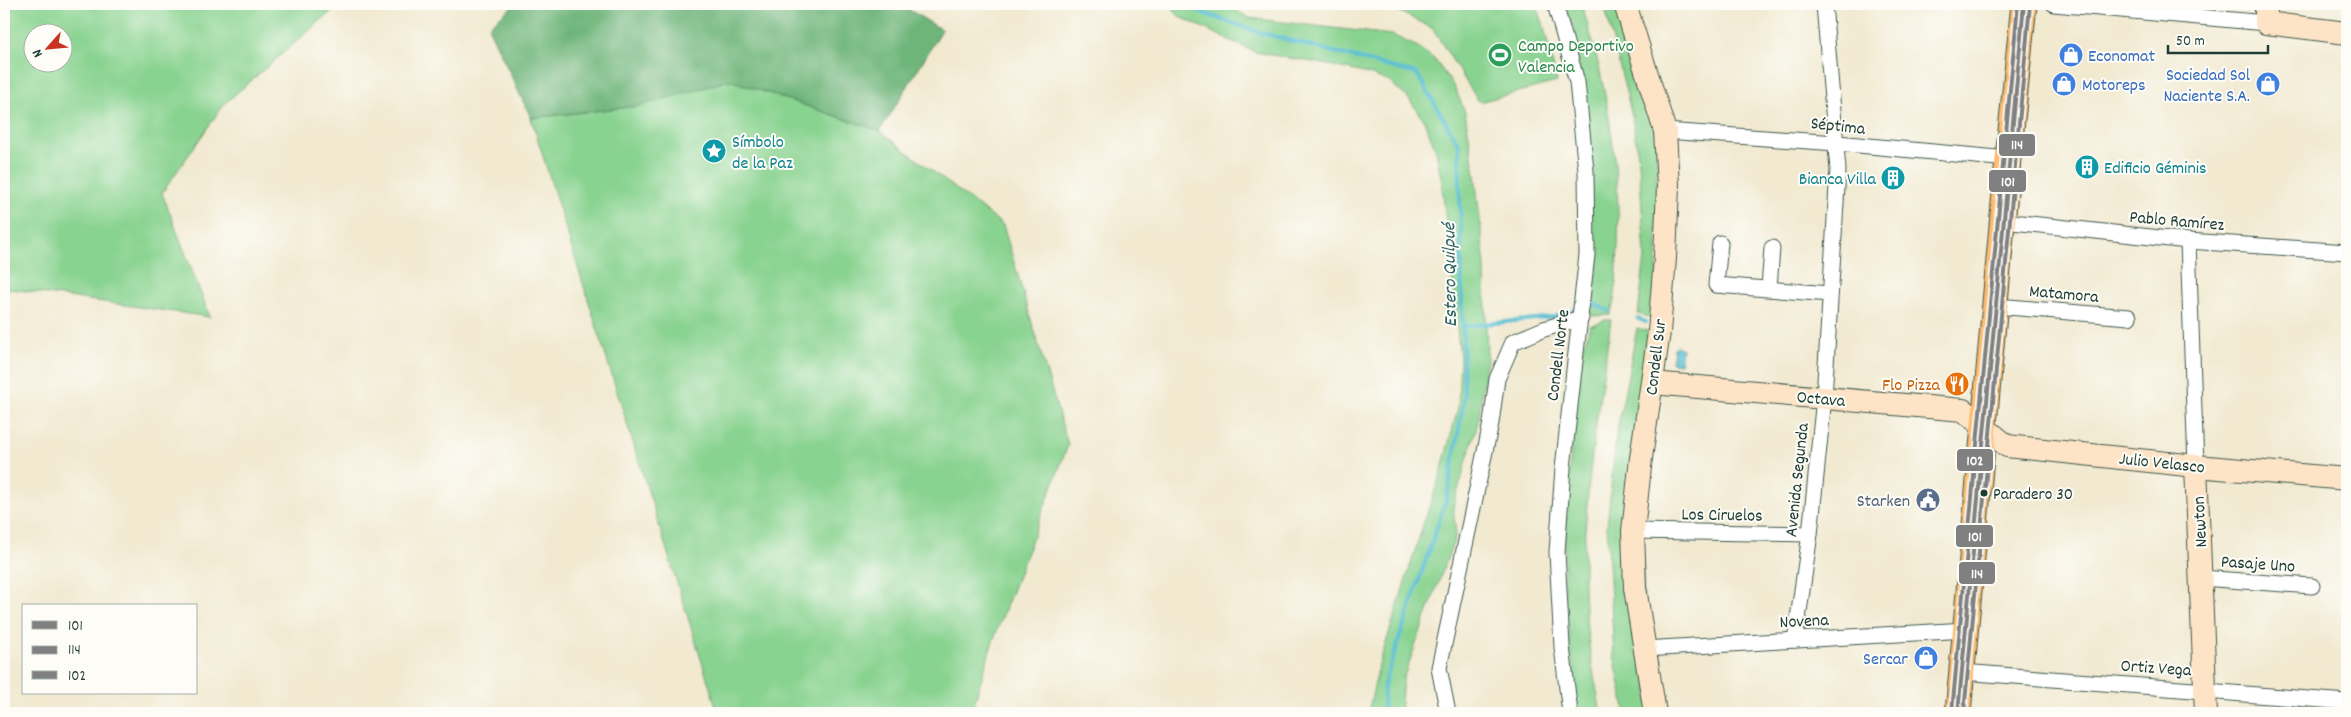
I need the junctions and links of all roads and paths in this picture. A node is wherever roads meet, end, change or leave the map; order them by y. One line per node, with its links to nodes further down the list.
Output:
1 (1555, 4): 20 (street, Condell Norte)
2 (1625, 4): 8 (street, Condell Sur)
3 (1824, 4): 9 (street, Avenida Segunda)
4 (2024, 4): 10 (main road)
5 (2054, 4): 6 (street)
6 (2266, 14): 7 (street)
7 (2347, 33)
8 (1665, 131): 9 (street, Séptima); 21 (street, Condell Sur)
9 (1837, 143): 10 (street, Séptima); 17 (street, Avenida Segunda)
10 (2008, 159): 11 (main road)
11 (2003, 221): 12 (street, Pablo Ramírez); 18 (main road)
12 (2188, 241): 15 (street, Pablo Ramírez); 24 (street, Newton)
13 (1720, 244): 16 (street)
14 (1772, 248): 16 (street)
15 (2347, 252)
16 (1769, 288): 17 (street)
17 (1830, 294): 22 (street, Avenida Segunda)
18 (1996, 306): 19 (street, Matamora); 23 (main road)
19 (2129, 317)
20 (1581, 318): 36 (street); 37 (street, Condell Norte)
21 (1652, 382): 22 (street, Octava); 26 (street, Condell Sur)
22 (1824, 398): 23 (street, Octava); 27 (street, Avenida Segunda)
23 (1984, 427): 24 (street, Julio Velasco); 30 (main road)
24 (2196, 466): 25 (street, Julio Velasco); 28 (street, Newton)
25 (2347, 479)
26 (1633, 531): 27 (street, Los Ciruelos); 32 (street, Condell Sur)
27 (1810, 534): 31 (street, Avenida Segunda)
28 (2201, 578): 29 (street, Pasaje Uno); 34 (street, Newton)
29 (2312, 586)
30 (1966, 630): 31 (street, Novena); 33 (main road)
31 (1795, 640): 32 (street, Novena)
32 (1644, 649): 38 (street, Condell Sur)
33 (1962, 672): 34 (street, Ortiz Vega); 39 (main road)
34 (2206, 690): 35 (street, Ortiz Vega); 40 (street, Newton)
35 (2347, 702)
36 (1448, 713)
37 (1570, 713)
38 (1655, 713)
39 (1958, 713)
40 (2206, 713)

